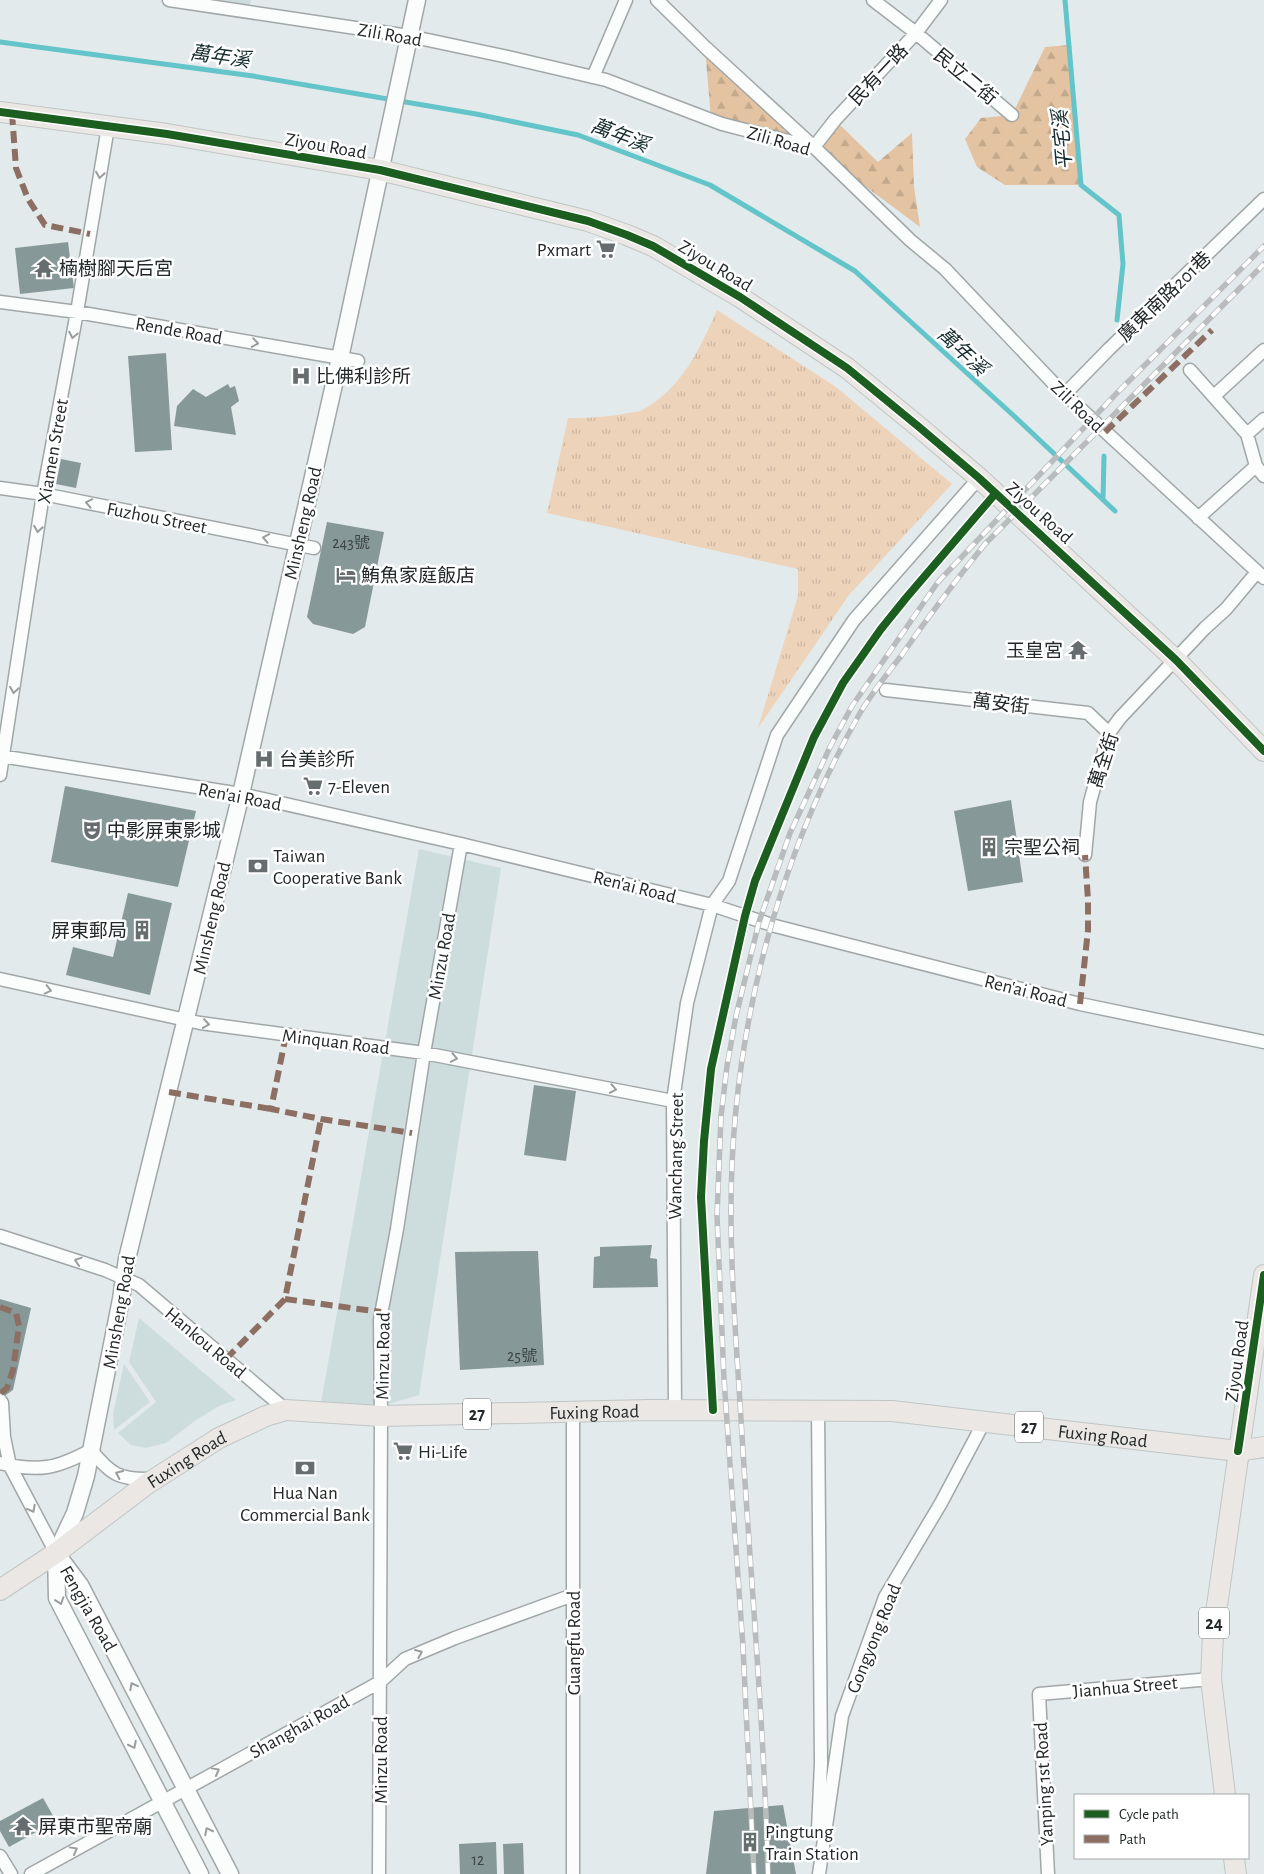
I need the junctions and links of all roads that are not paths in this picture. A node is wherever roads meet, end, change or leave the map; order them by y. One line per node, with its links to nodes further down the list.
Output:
1 (169, 0): 8 (street, Zili Road)
2 (417, 0): 8 (street)
3 (626, 0): 9 (street)
4 (657, 0): 13 (street)
5 (873, 0): 7 (street, 民立二街)
6 (941, 0): 7 (street, 民有一路)
7 (916, 33): 11 (street, 民立二街); 13 (street, 民有一路)
8 (409, 36): 9 (street, Zili Road); 14 (street, Minsheng Road)
9 (593, 77): 13 (street, Zili Road)
10 (0, 112): 12 (main road, Ziyou Road)
11 (1012, 115)
12 (108, 127): 14 (main road, Ziyou Road); 17 (street, Xiamen Street, one-way to 17)
13 (814, 147): 22 (street, Zili Road)
14 (380, 170): 19 (street, Minsheng Road); 27 (main road, Ziyou Road)
15 (1264, 199): 22 (street, 廣東南路201巷)
16 (0, 302): 17 (street, Rende Road)
17 (77, 312): 19 (street, Rende Road, one-way to 19); 29 (street, Xiamen Street, one-way to 29)
18 (1264, 350): 23 (street)
19 (340, 358): 20 (street, Rende Road); 31 (street, Minsheng Road)
20 (358, 361)
21 (1190, 370): 23 (street)
22 (1065, 394): 30 (street, Zili Road)
23 (1214, 396): 25 (street)
24 (1264, 419): 25 (street)
25 (1247, 434): 26 (street)
26 (1260, 471): 30 (street)
27 (978, 478): 34 (main road, Ziyou Road); 43 (street)
28 (0, 488): 29 (street, Fuzhou Street)
29 (43, 494): 31 (street, Fuzhou Street, one-way to 29); 38 (street, Xiamen Street, one-way to 38)
30 (1198, 518): 33 (street, Zili Road)
31 (297, 544): 32 (street, Fuzhou Street); 40 (street, Minsheng Road)
32 (314, 548)
33 (1261, 575): 34 (street, 萬全街)
34 (1176, 660): 36 (street, 萬全街); 37 (main road, Ziyou Road)
35 (886, 690): 36 (street, 萬安街)
36 (1109, 733): 42 (street, 萬全街)
37 (1264, 751)
38 (2, 756): 39 (street, Xiamen Street); 40 (street, Ren'ai Road)
39 (0, 776)
40 (241, 794): 41 (street, Ren'ai Road); 45 (street, Minsheng Road)
41 (461, 844): 43 (street, Ren'ai Road); 47 (street, Minzu Road)
42 (1085, 855)
43 (712, 905): 46 (street, Ren'ai Road); 48 (street, Wanchang Street)
44 (0, 979): 45 (street, Minquan Road, one-way to 45)
45 (186, 1020): 47 (street, Minquan Road, one-way to 47); 51 (street, Minsheng Road)
46 (1264, 1042)
47 (424, 1053): 48 (street, Minquan Road, one-way to 48); 57 (street, Minzu Road)
48 (673, 1101): 54 (street, Wanchang Street)
49 (0, 1236): 51 (street, Hankou Road, one-way to 49)
50 (1264, 1275): 61 (main road, Ziyou Road / 24)
51 (124, 1277): 53 (street, Hankou Road); 60 (street, Minsheng Road)
52 (0, 1400): 63 (street)
53 (286, 1410): 57 (main road, Fuxing Road / 27); 64 (main road, Fuxing Road / 27)
54 (674, 1410): 55 (main road, Fuxing Road / 27); 56 (main road, Fuxing Road / 27)
55 (818, 1410): 58 (main road, Fuxing Road / 27); 82 (street, Gongyong Road)
56 (573, 1411): 57 (main road, Fuxing Road / 27); 67 (street, Guangfu Road)
57 (381, 1416): 69 (street, Minzu Road)
58 (984, 1422): 61 (main road, Fuxing Road / 27); 82 (street, Gongyong Road)
59 (1264, 1447): 61 (main road, Fuxing Road / 27)
60 (91, 1450): 63 (street); 64 (street, one-way to 60); 65 (street, Minsheng Road)
61 (1238, 1451): 62 (main road, Fuxing Road / 27); 68 (main road, Ziyou Road / 24)
62 (1264, 1463)
63 (5, 1464): 65 (street, one-way to 65)
64 (156, 1478): 65 (main road, Fuxing Road / 27)
65 (56, 1553): 66 (main road, Fuxing Road / 27); 71 (street, Fengjia Road, one-way to 65); 73 (street, Fengjia Road, one-way to 73)
66 (0, 1590)
67 (573, 1594): 69 (street, Shanghai Road, one-way to 67); 81 (street, Guangfu Road)
68 (1211, 1678): 70 (street, Jianhua Street); 72 (main road, Ziyou Road / 24)
69 (380, 1682): 71 (street, Shanghai Road, one-way to 69); 80 (street, Minzu Road)
70 (1039, 1694): 83 (street, Yanping 1st Road)
71 (186, 1787): 73 (street, Shanghai Road); 79 (street, Fengjia Road, one-way to 71)
72 (1225, 1794)
73 (162, 1801): 77 (street, Shanghai Road, one-way to 73); 78 (street, Fengjia Road)
74 (0, 1856): 76 (street)
75 (1234, 1859): 84 (main road)
76 (11, 1874)
77 (31, 1874)
78 (200, 1874)
79 (230, 1874)
80 (379, 1874)
81 (573, 1874)
82 (818, 1874)
83 (1048, 1874)
84 (1236, 1874)

